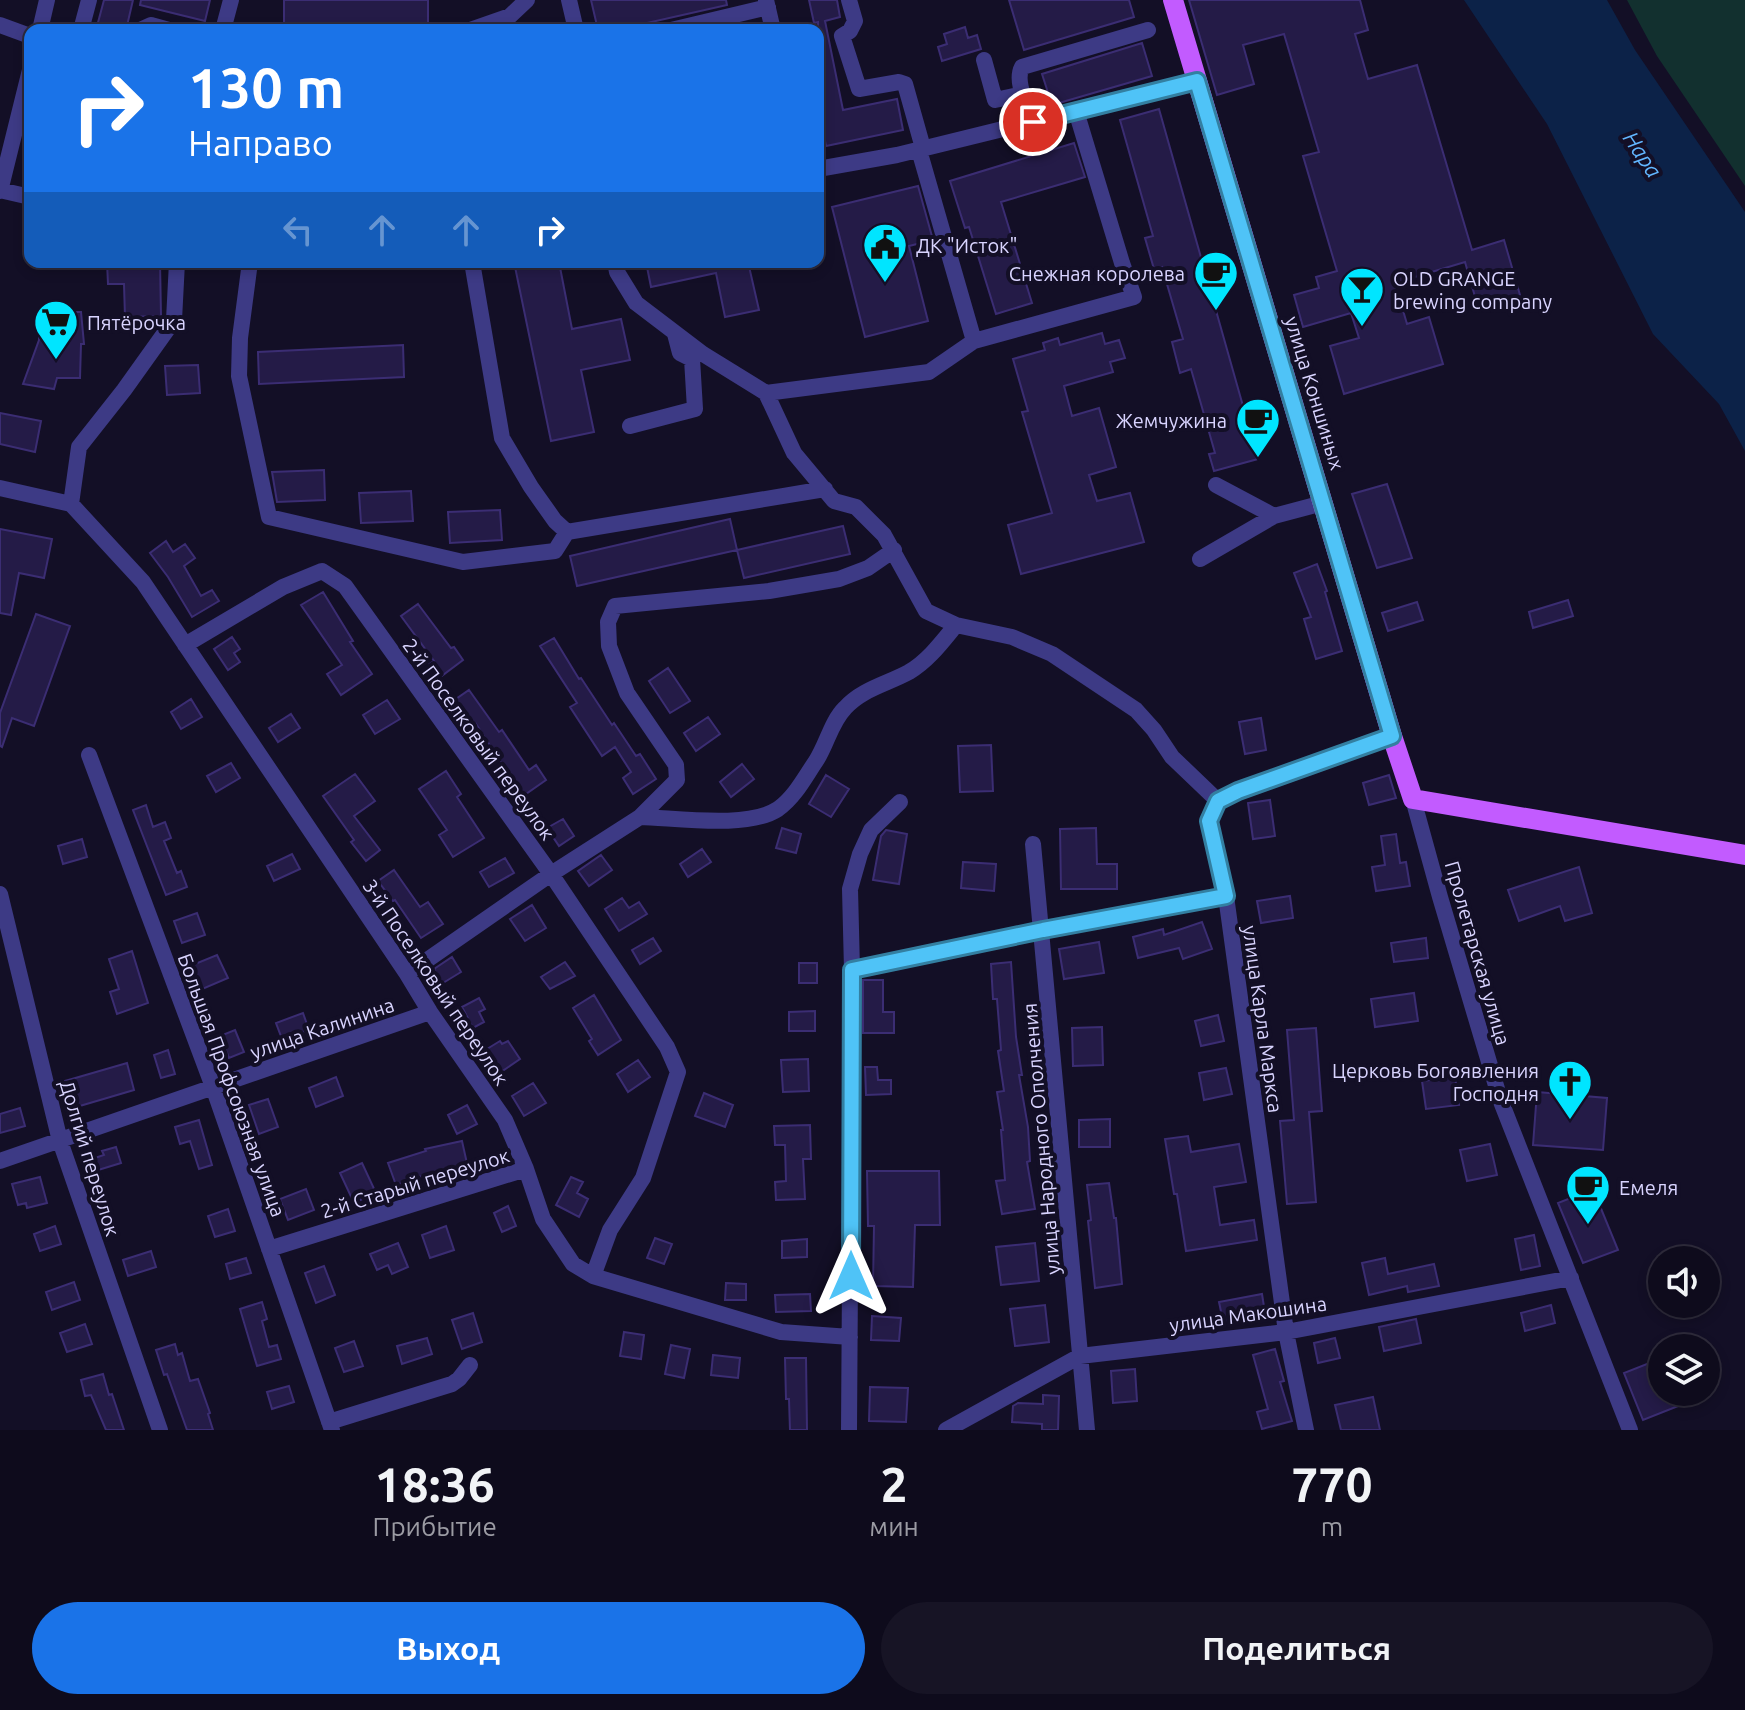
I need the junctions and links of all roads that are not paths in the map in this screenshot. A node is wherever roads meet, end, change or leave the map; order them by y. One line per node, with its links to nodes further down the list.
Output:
1 (47, 0): 10 (street)
2 (89, 0): 11 (street)
3 (231, 0): 12 (street)
4 (527, 0): 13 (street)
5 (569, 0): 14 (street)
6 (849, 0): 26 (street)
7 (1173, 0): 21 (main road, улица Коншиных)
8 (767, 4): 9 (street); 16 (street)
9 (741, 6): 15 (street)
10 (41, 24)
11 (83, 24)
12 (225, 24)
13 (487, 24)
14 (575, 24)
15 (688, 24)
16 (772, 24)
17 (0, 25): 19 (street)
18 (1148, 30): 23 (street)
19 (24, 34)
20 (984, 60): 23 (street)
21 (1197, 81): 24 (street); 41 (main road, улица Коншиных)
22 (24, 94): 28 (street)
23 (1024, 94): 25 (street)
24 (1076, 111): 25 (street); 35 (street)
25 (1033, 122): 26 (street)
26 (921, 149): 27 (street); 35 (street)
27 (824, 168)
28 (0, 190): 29 (street)
29 (24, 196)
30 (177, 268): 42 (street)
31 (249, 268): 44 (street)
32 (473, 268): 44 (street)
33 (616, 268): 34 (street)
34 (675, 334): 36 (street); 37 (street)
35 (974, 341): 36 (street)
36 (766, 393): 40 (street)
37 (630, 426)
38 (1216, 485): 43 (street)
39 (0, 488): 42 (street)
40 (825, 489): 44 (street); 45 (street)
41 (1323, 503): 43 (street); 49 (main road, улица Коншиных)
42 (71, 504): 48 (street, 3-й Поселковый переулок)
43 (1274, 516): 46 (street)
44 (567, 532)
45 (894, 550): 47 (street); 54 (street, улица Калинина)
46 (1200, 559)
47 (956, 625): 52 (street); 54 (street)
48 (185, 645): 57 (street, 2-й Поселковый переулок); 62 (street, 3-й Поселковый переулок)
49 (1392, 736): 51 (main road, улица Коншиных); 52 (street)
50 (89, 755): 64 (street, Большая Профсоюзная улица)
51 (1413, 799): 56 (main road); 70 (street, Пролетарская улица)
52 (1218, 801): 59 (street, улица Карла Маркса)
53 (900, 802): 61 (street)
54 (640, 817): 57 (street, улица Калинина)
55 (1033, 844): 60 (street, улица Народного Ополчения)
56 (1745, 855)
57 (551, 874): 62 (street, улица Калинина); 69 (street, 2-й Поселковый переулок)
58 (0, 894): 65 (street, Долгий переулок)
59 (1226, 896): 60 (street); 71 (street, улица Карла Маркса)
60 (1043, 930): 61 (street); 73 (street, улица Народного Ополчения)
61 (852, 970): 72 (street)
62 (407, 974): 63 (street, 3-й Поселковый переулок)
63 (430, 1012): 64 (street, улица Калинина); 67 (street, 3-й Поселковый переулок)
64 (213, 1087): 65 (street, улица Калинина); 68 (street, Большая Профсоюзная улица)
65 (60, 1141): 66 (street, улица Калинина); 76 (street, Долгий переулок)
66 (0, 1161)
67 (526, 1169): 68 (street, 2-й Старый переулок); 69 (street, 3-й Поселковый переулок)
68 (269, 1249): 75 (street, Большая Профсоюзная улица)
69 (593, 1276): 72 (street, 3-й Поселковый переулок)
70 (1571, 1278): 71 (street, улица Макошина); 81 (street, Пролетарская улица)
71 (1286, 1332): 73 (street, улица Макошина); 80 (street, улица Карла Маркса)
72 (850, 1337): 77 (street)
73 (1080, 1356): 78 (street, улица Макошина); 79 (street, улица Народного Ополчения)
74 (470, 1365): 75 (street)
75 (330, 1426)
76 (160, 1430)
77 (849, 1430)
78 (946, 1430)
79 (1087, 1430)
80 (1306, 1430)
81 (1630, 1430)

